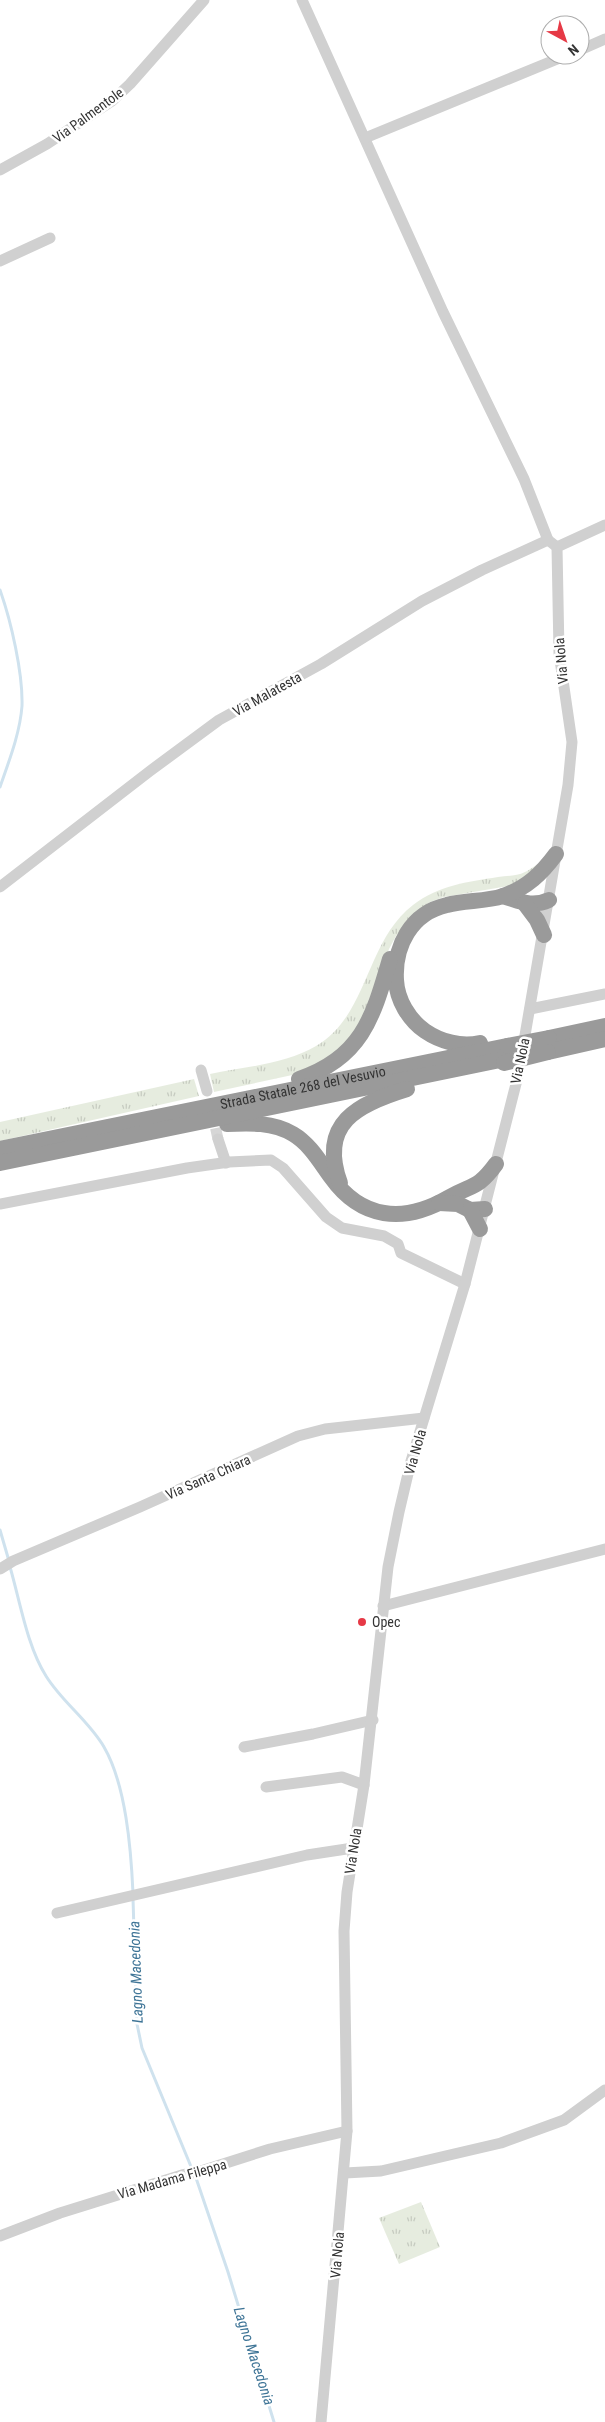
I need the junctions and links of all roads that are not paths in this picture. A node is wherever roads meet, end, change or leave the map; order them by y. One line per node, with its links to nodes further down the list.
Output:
1 (204, 0): 7 (street, Via Palmentole)
2 (302, 0): 6 (street)
3 (605, 39): 4 (street)
4 (590, 46)
5 (543, 65): 6 (street)
6 (365, 138): 11 (street)
7 (0, 170)
8 (50, 238): 9 (street)
9 (0, 261)
10 (605, 525): 11 (street)
11 (552, 544): 12 (street, Via Nola); 14 (street, Via Malatesta)
12 (556, 854): 13 (highway); 16 (street, Via Nola)
13 (526, 886): 15 (highway); 16 (highway)
14 (0, 888)
15 (503, 896): 17 (highway); 19 (highway)
16 (549, 898): 17 (highway); 18 (street, Via Nola)
17 (525, 904): 18 (highway)
18 (544, 935): 21 (street, Via Nola)
19 (397, 952): 25 (highway); 28 (highway)
20 (605, 994): 21 (street)
21 (530, 1009): 34 (street, Via Nola)
22 (605, 1025): 24 (highway, Strada Statale 268 del Vesuvio)
23 (605, 1039): 24 (highway, Strada Statale 268 del Vesuvio)
24 (549, 1040): 25 (highway, Strada Statale 268 del Vesuvio, bridge)
25 (506, 1051): 28 (highway, Strada Statale 268 del Vesuvio); 30 (highway, Strada Statale 268 del Vesuvio); 36 (highway)
26 (201, 1070): 27 (street)
27 (207, 1091)
28 (199, 1109): 31 (highway, Strada Statale 268 del Vesuvio)
29 (218, 1139): 33 (street)
30 (93, 1144): 32 (highway, Strada Statale 268 del Vesuvio); 36 (highway)
31 (0, 1150)
32 (0, 1163)
33 (226, 1163): 38 (street); 41 (street)
34 (496, 1164): 35 (highway); 39 (street, Via Nola)
35 (465, 1190): 37 (highway); 39 (highway)
36 (344, 1192): 37 (highway)
37 (439, 1203): 39 (highway)
38 (0, 1204)
39 (480, 1207): 40 (highway)
40 (480, 1229): 41 (street, Via Nola)
41 (465, 1284): 42 (street, Via Nola)
42 (424, 1418): 44 (street, Via Santa Chiara); 45 (street, Via Nola)
43 (605, 1549): 45 (street)
44 (0, 1569)
45 (383, 1606): 46 (street, Via Nola)
46 (372, 1720): 47 (street); 48 (street, Via Nola)
47 (244, 1746)
48 (364, 1785): 49 (street); 50 (street, Via Nola)
49 (266, 1787)
50 (353, 1848): 51 (street); 53 (street, Via Nola)
51 (57, 1913)
52 (605, 2090): 54 (street)
53 (347, 2132): 54 (street, Via Nola); 55 (street, Via Madama Fileppa)
54 (345, 2173): 56 (street, Via Nola)
55 (0, 2236)
56 (321, 2422)

